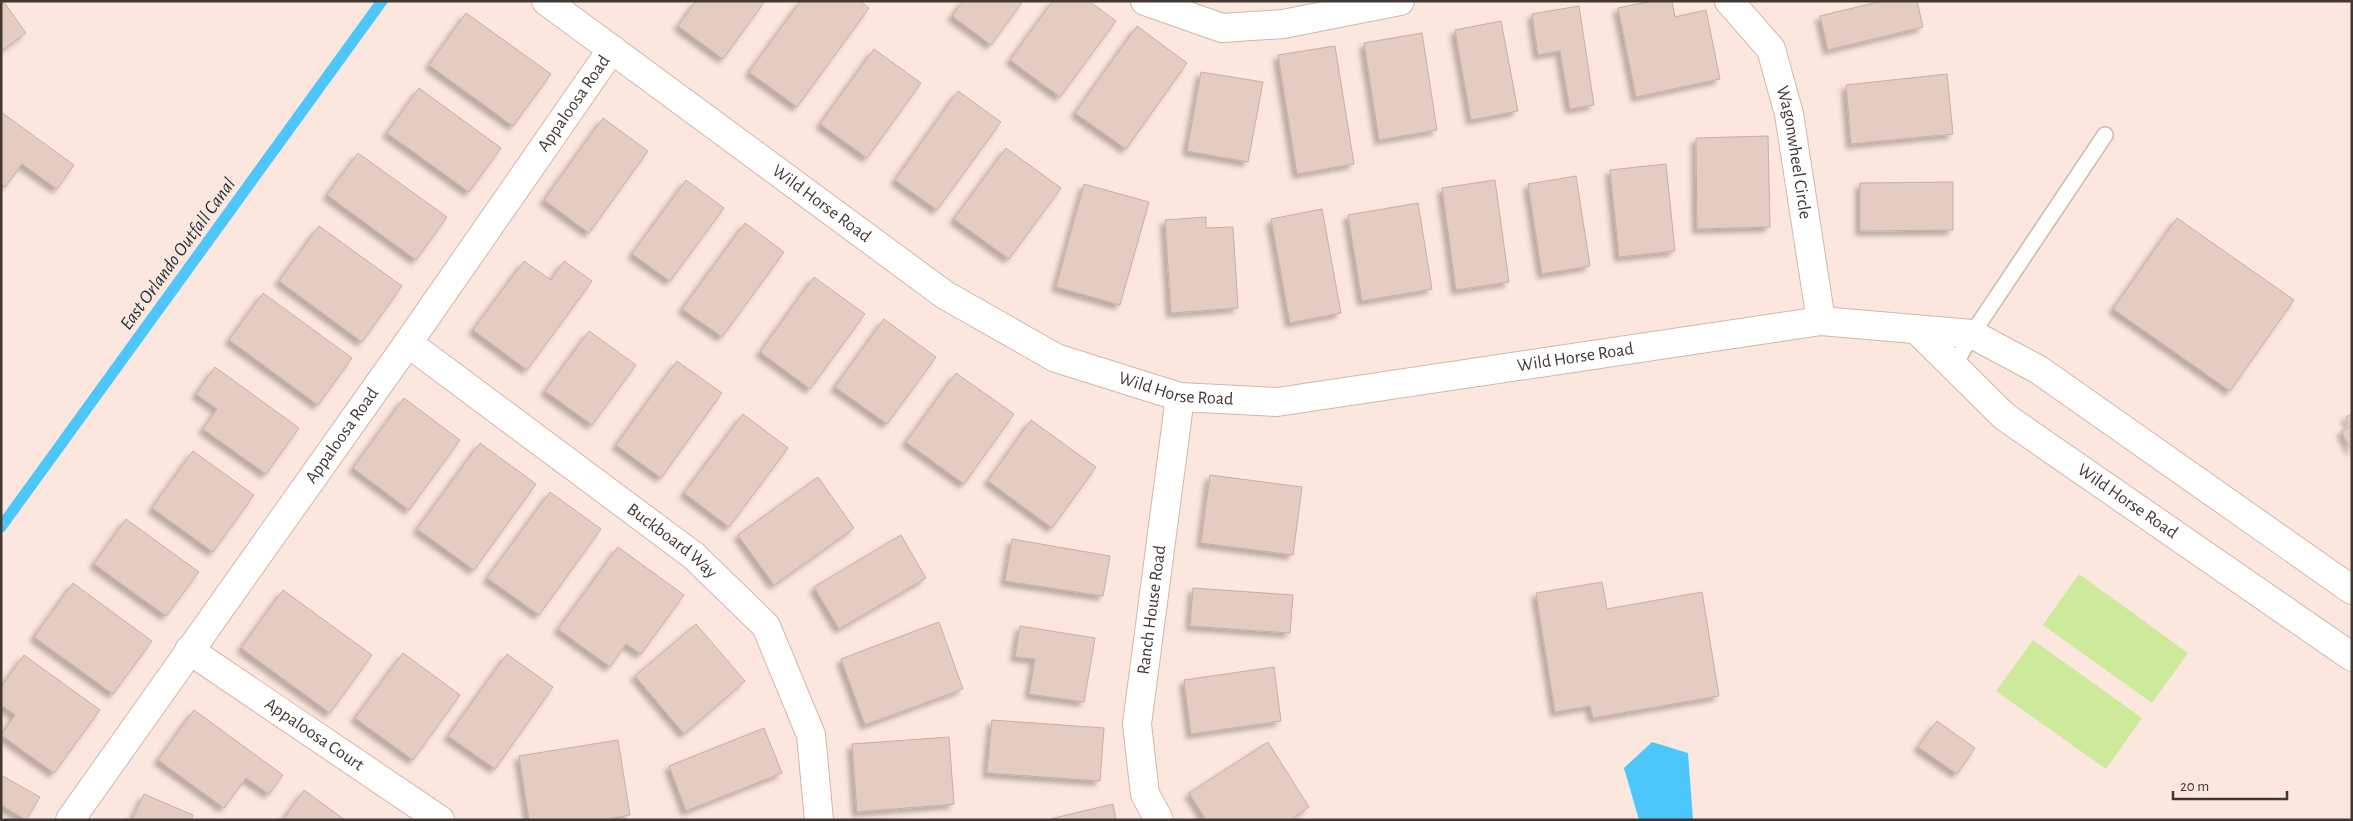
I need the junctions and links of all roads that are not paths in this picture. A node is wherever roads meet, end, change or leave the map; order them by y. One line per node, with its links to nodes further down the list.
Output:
1 (546, 1): 5 (street, Wild Horse Road)
2 (1145, 1): 3 (street)
3 (1400, 1)
4 (1729, 1): 7 (street, Wagonwheel Circle)
5 (612, 48): 10 (street, Appaloosa Road); 12 (street, Wild Horse Road)
6 (2105, 135): 9 (lane)
7 (1821, 321): 8 (street, Wild Horse Road); 12 (street, Wild Horse Road)
8 (1916, 329): 9 (street, Wild Horse Road); 11 (street, Wild Horse Road)
9 (1972, 334): 11 (lane); 13 (street, Wild Horse Road)
10 (408, 343): 14 (street, Appaloosa Road); 18 (street, Buckboard Way)
11 (1954, 366): 15 (street, Wild Horse Road)
12 (1180, 396): 19 (street, Ranch House Road)
13 (2352, 590)
14 (189, 650): 16 (street, Appaloosa Road); 17 (street, Appaloosa Court)
15 (2352, 657)
16 (70, 820)
17 (440, 820)
18 (818, 820)
19 (1159, 820)

